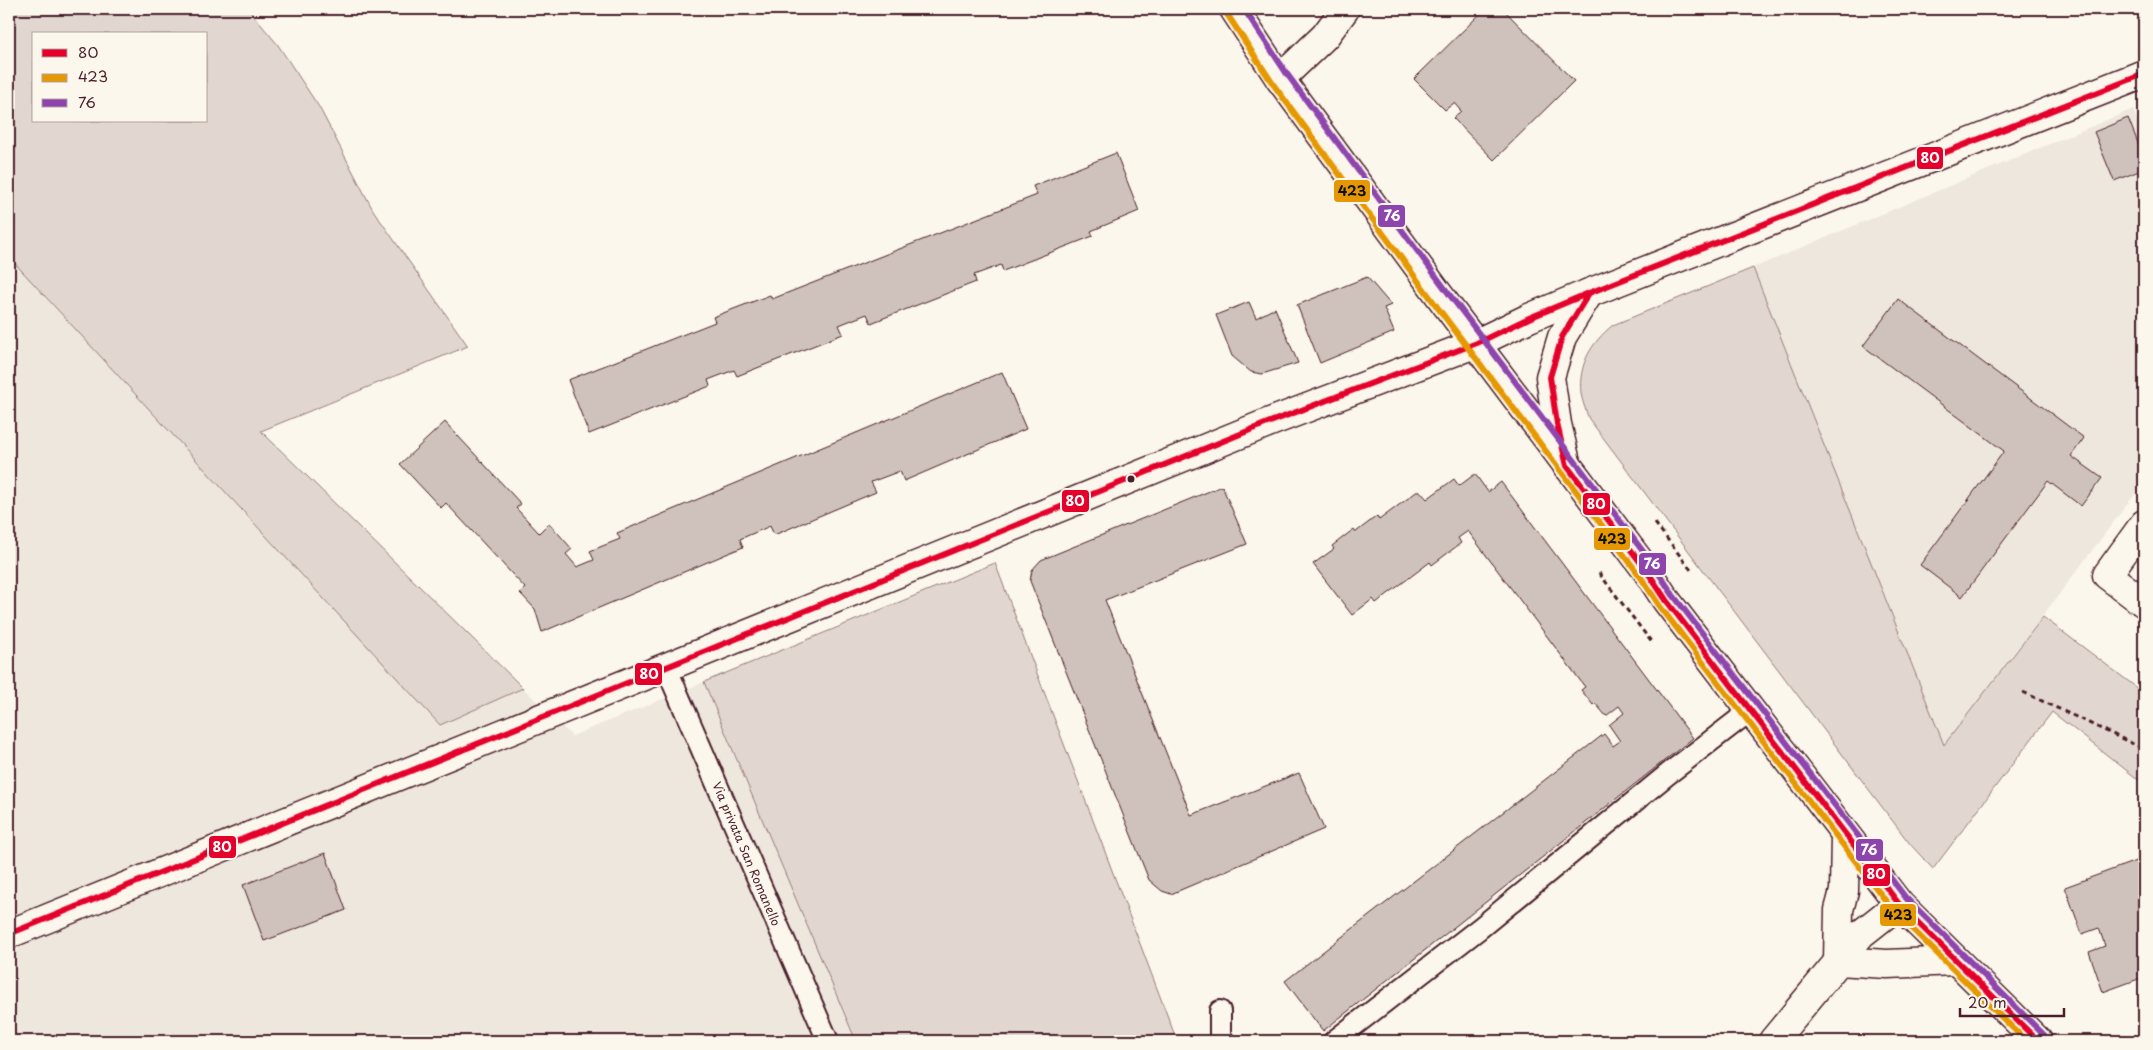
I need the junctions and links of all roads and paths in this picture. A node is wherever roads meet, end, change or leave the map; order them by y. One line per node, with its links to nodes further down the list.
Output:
1 (1345, 9): 4 (street)
2 (1237, 10): 4 (street)
3 (2144, 74): 5 (street)
4 (1280, 79): 6 (street)
5 (1589, 293): 6 (street); 7 (street)
6 (1477, 344): 7 (street); 14 (street)
7 (1567, 466): 16 (street)
8 (1655, 523): 10 (path)
9 (2144, 524): 12 (street)
10 (1691, 570)
11 (1599, 573): 13 (path)
12 (2144, 603)
13 (1653, 644)
14 (666, 667): 20 (street); 24 (lane, Via privata San Romanello)
15 (2023, 692): 17 (path)
16 (1751, 710): 18 (street); 26 (lane)
17 (2144, 749)
18 (1845, 836): 19 (street); 21 (street)
19 (1899, 904): 21 (street); 22 (street)
20 (9, 934)
21 (1838, 961): 22 (street); 27 (street)
22 (1955, 961): 28 (street)
23 (1220, 1011): 25 (lane)
24 (828, 1041)
25 (1224, 1041)
26 (1334, 1041)
27 (1773, 1041)
28 (2038, 1041)

